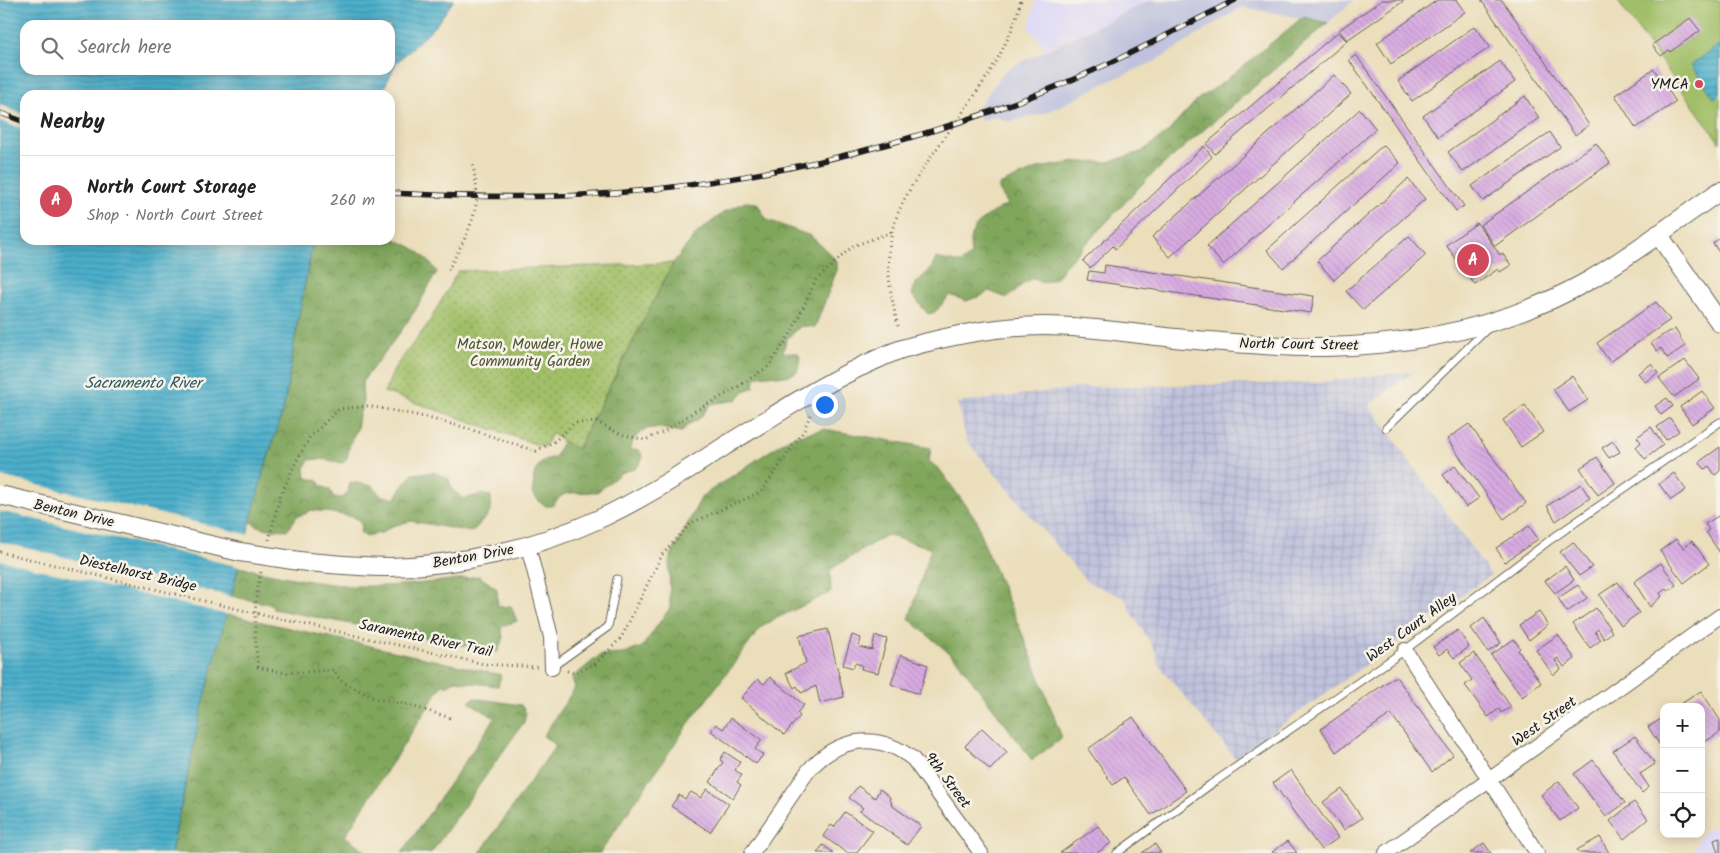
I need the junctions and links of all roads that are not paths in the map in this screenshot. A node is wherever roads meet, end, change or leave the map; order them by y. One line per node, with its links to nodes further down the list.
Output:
1 (1720, 191): 2 (street, North Court Street)
2 (1658, 234): 3 (street, North Court Street); 4 (street)
3 (1498, 319): 5 (street, North Court Street); 7 (lane)
4 (1720, 323)
5 (903, 348): 9 (street, Benton Drive)
6 (1720, 422): 12 (lane, West Court Alley)
7 (1386, 428)
8 (0, 495): 9 (street, Benton Drive, bridge)
9 (528, 546): 13 (street)
10 (617, 579): 13 (lane)
11 (1720, 616): 14 (street, West Street)
12 (1405, 650): 14 (street); 17 (lane, West Court Alley)
13 (552, 668)
14 (1489, 780): 18 (street, West Street); 19 (street)
15 (752, 853): 16 (street, 9th Street)
16 (981, 853)
17 (1117, 853)
18 (1386, 853)
19 (1537, 853)

